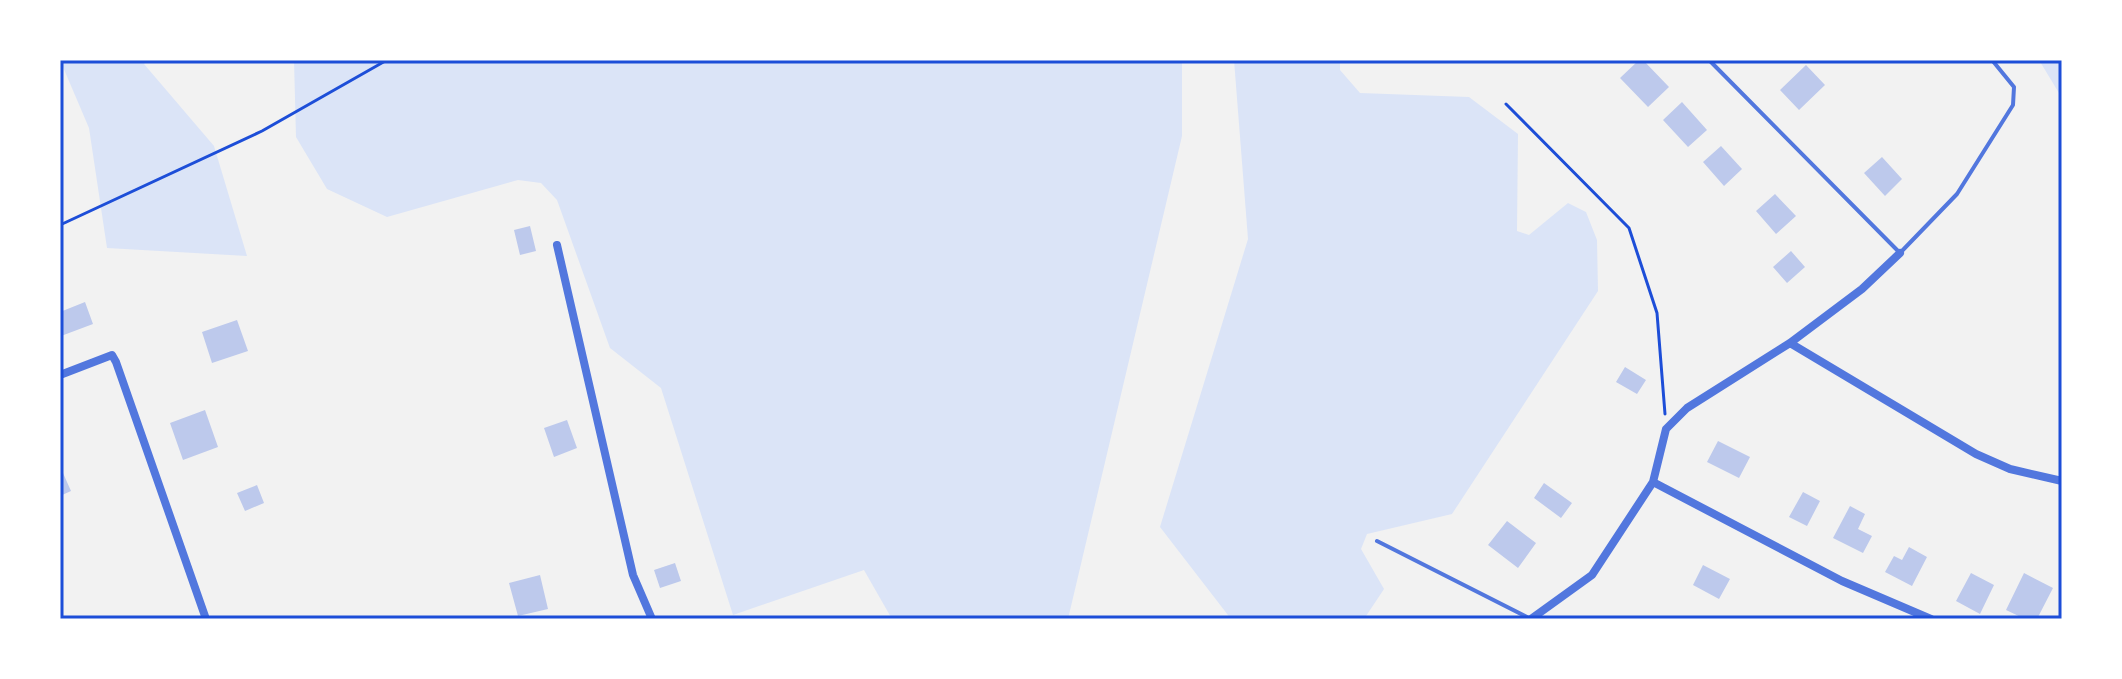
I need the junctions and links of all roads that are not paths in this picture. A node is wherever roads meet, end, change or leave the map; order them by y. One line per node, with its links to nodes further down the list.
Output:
1 (1709, 60): 4 (lane)
2 (1992, 60): 4 (lane)
3 (557, 245): 11 (street)
4 (1900, 253): 5 (street)
5 (1790, 343): 7 (street); 8 (street)
6 (60, 375): 10 (street)
7 (2062, 481)
8 (1653, 482): 12 (street); 13 (street)
9 (1377, 541): 12 (lane)
10 (206, 619)
11 (652, 619)
12 (1531, 619)
13 (1931, 619)

